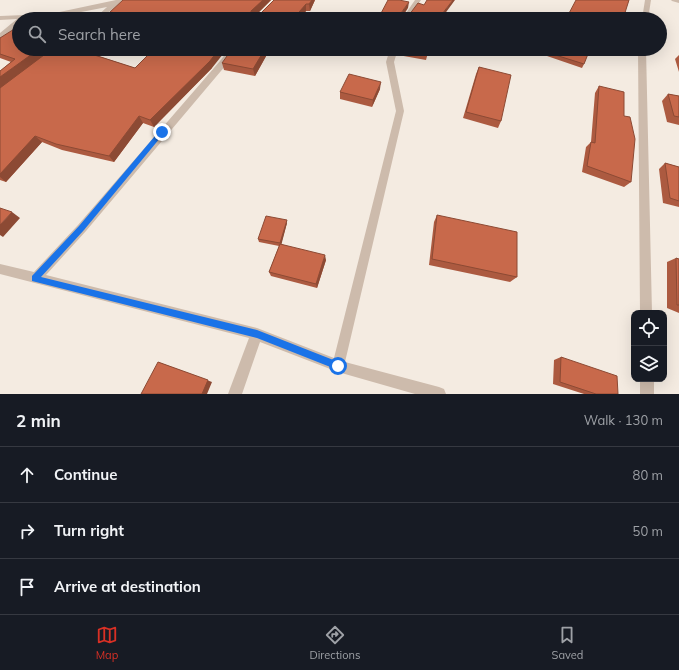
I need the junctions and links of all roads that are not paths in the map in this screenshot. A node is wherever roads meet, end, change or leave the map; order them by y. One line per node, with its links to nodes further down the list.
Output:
1 (418, 0): 8 (street)
2 (648, 0): 9 (street)
3 (674, 0): 5 (street)
4 (118, 2): 6 (street); 7 (street)
5 (679, 2)
6 (69, 12)
7 (106, 12)
8 (410, 12)
9 (646, 12)
10 (0, 18): 11 (street)
11 (12, 19)
12 (12, 27): 13 (street)
13 (0, 37)
14 (228, 56): 18 (street)
15 (392, 56): 21 (street)
16 (642, 56): 19 (street)
17 (0, 269): 18 (street)
18 (35, 279): 20 (street)
19 (646, 310)
20 (257, 334): 21 (street); 23 (street)
21 (338, 366): 24 (street)
22 (647, 382): 25 (street)
23 (235, 394)
24 (439, 394)
25 (647, 394)

